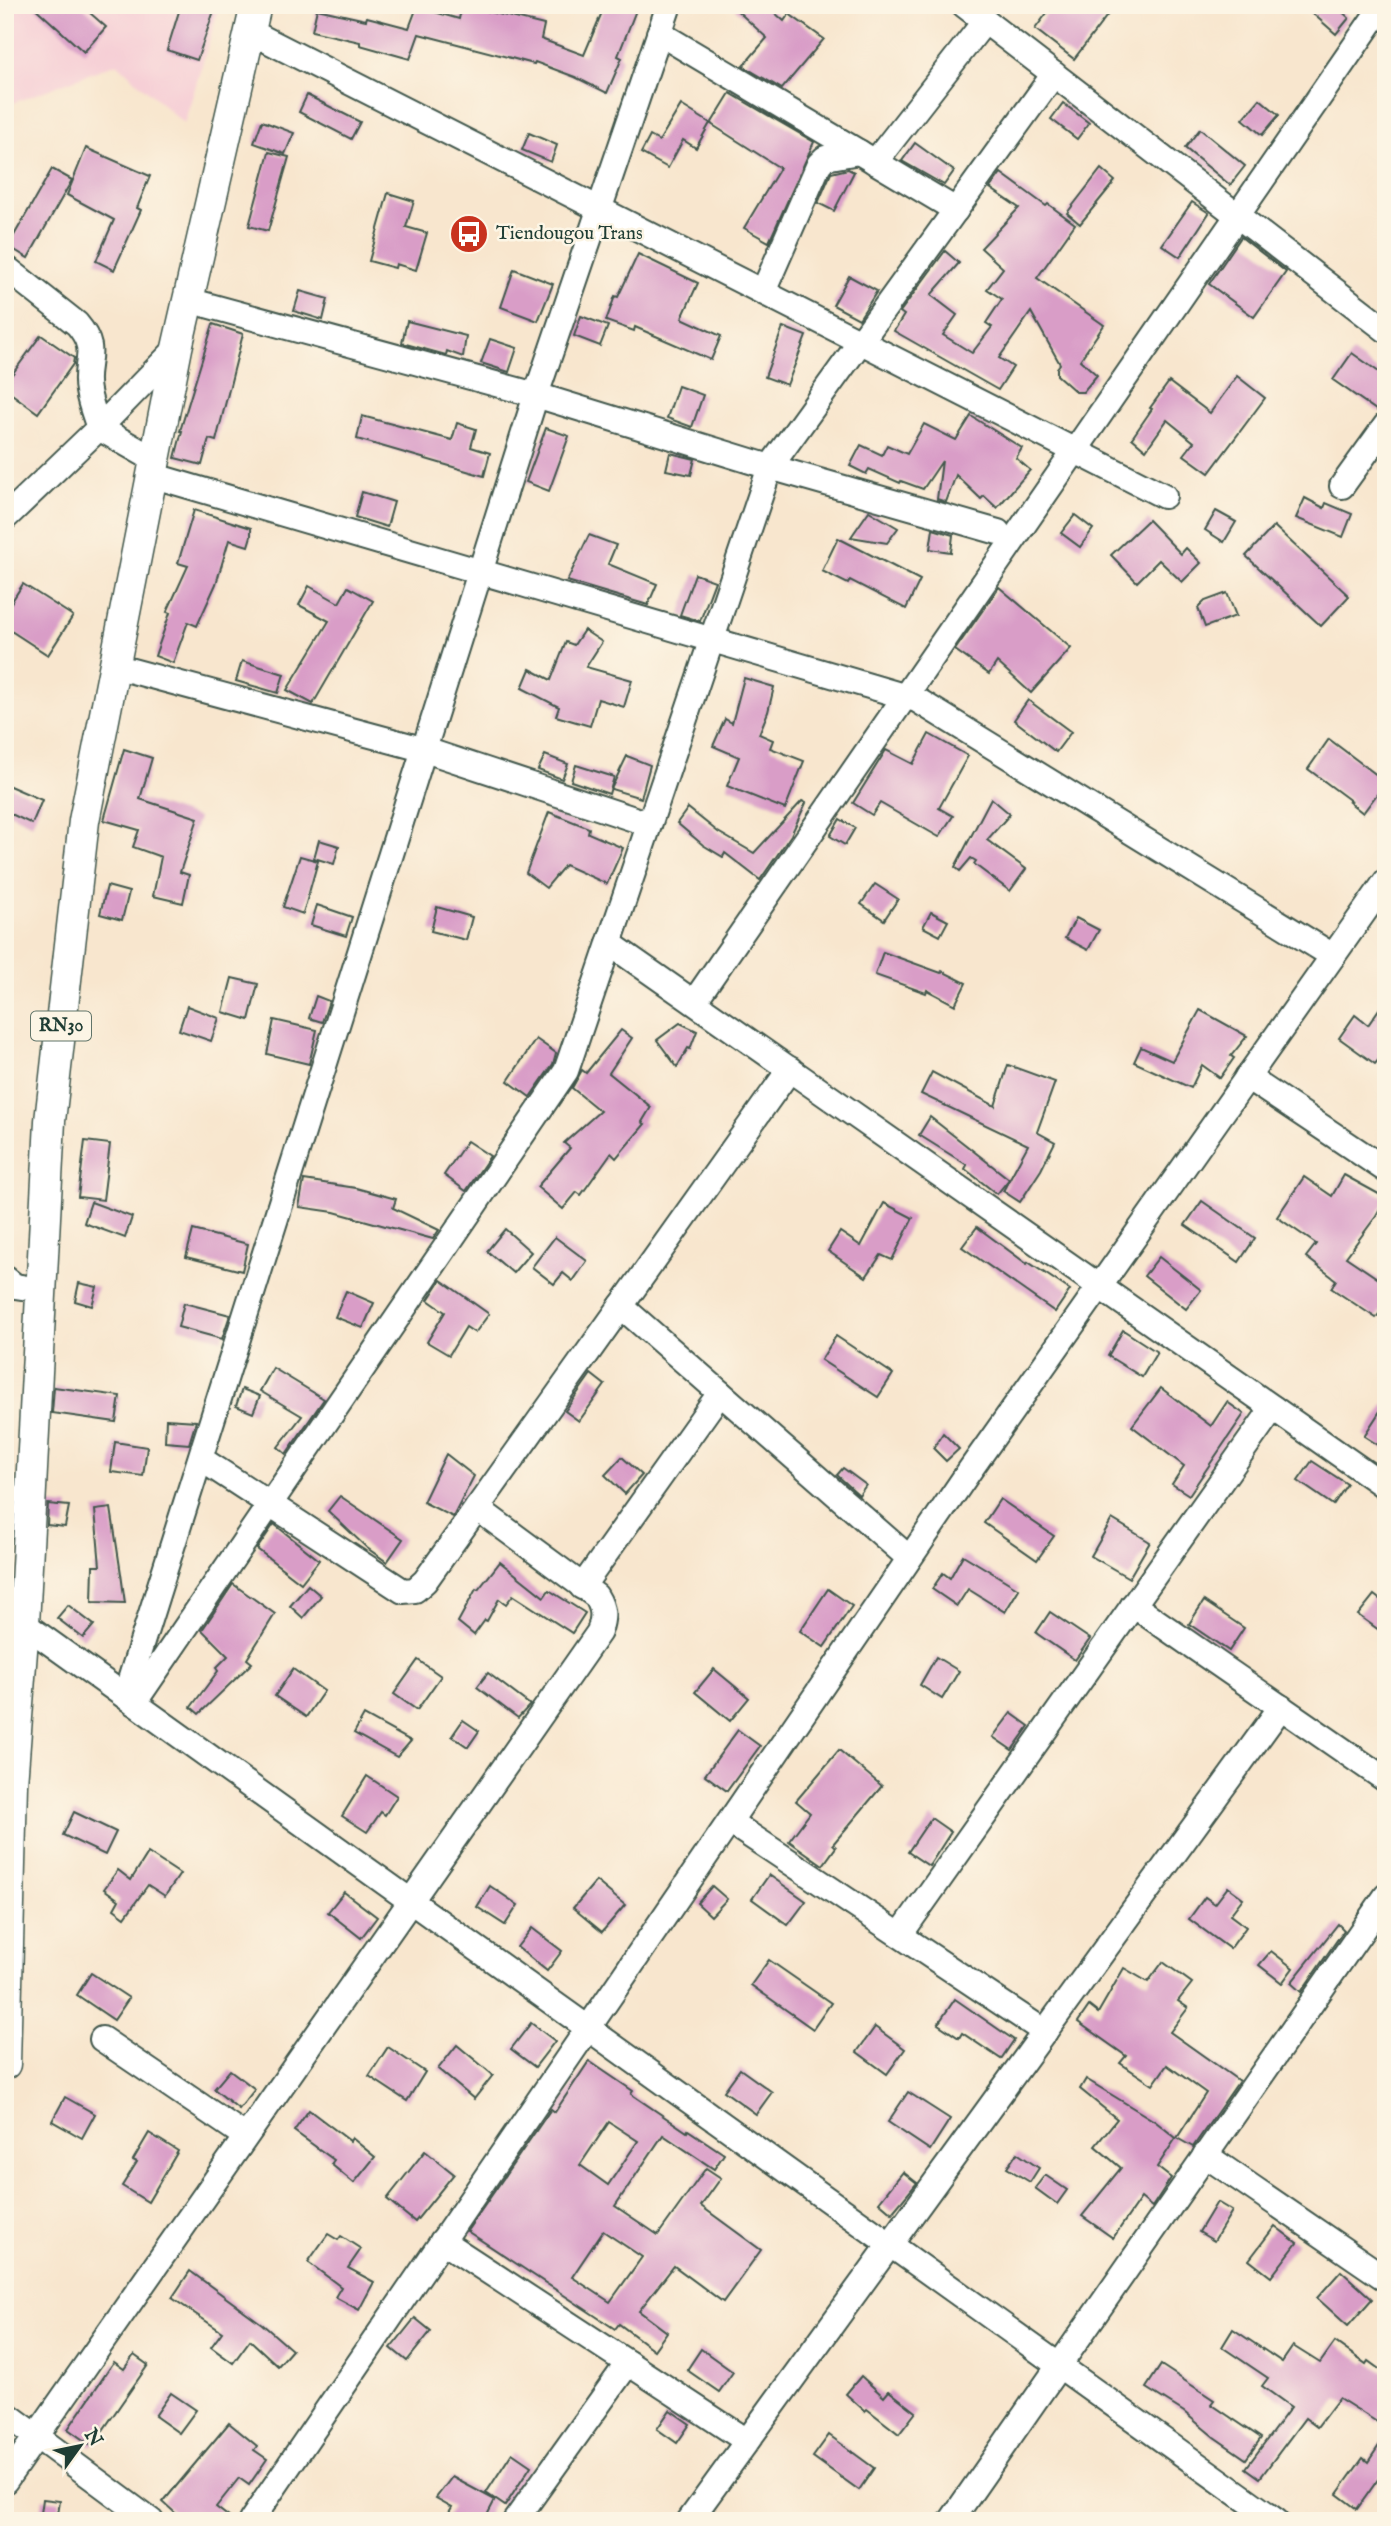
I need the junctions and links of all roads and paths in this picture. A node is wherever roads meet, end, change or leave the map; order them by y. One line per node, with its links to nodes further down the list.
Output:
1 (669, 5): 6 (street)
2 (964, 5): 5 (street)
3 (1378, 10): 11 (street)
4 (252, 18): 9 (street); 14 (main road, RN30)
5 (985, 21): 7 (street); 8 (street)
6 (659, 33): 8 (street); 9 (street)
7 (1054, 74): 10 (street); 11 (street)
8 (867, 157): 10 (street); 13 (street)
9 (598, 208): 13 (street); 18 (street)
10 (956, 210): 16 (street)
11 (1238, 216): 15 (street); 21 (street)
12 (5, 267): 20 (street)
13 (763, 292): 16 (street)
14 (188, 300): 17 (main road, RN30); 18 (street)
15 (1386, 330)
16 (860, 342): 21 (street); 22 (street)
17 (177, 348): 20 (street); 23 (main road, RN30)
18 (536, 395): 22 (street); 28 (street)
19 (1386, 425): 24 (street)
20 (99, 428): 23 (street); 26 (street)
21 (1075, 451): 25 (street); 31 (street)
22 (770, 467): 27 (street); 29 (street)
23 (153, 468): 28 (street); 30 (main road, RN30)
24 (1342, 486)
25 (1164, 496)
26 (5, 518)
27 (998, 532)
28 (481, 572): 29 (street); 32 (street)
29 (711, 640): 31 (street); 33 (street)
30 (114, 666): 32 (street); 43 (main road, RN30)
31 (904, 697): 36 (street); 37 (street)
32 (422, 749): 33 (street); 47 (street)
33 (649, 824): 35 (street)
34 (1386, 881): 36 (street)
35 (609, 943): 37 (street); 49 (street)
36 (1333, 956): 39 (street)
37 (694, 1002): 38 (street)
38 (790, 1069): 42 (street); 44 (street)
39 (1247, 1077): 40 (street); 42 (street)
40 (1386, 1170)
41 (5, 1278): 43 (street)
42 (1099, 1286): 46 (street); 51 (street)
43 (41, 1290): 54 (main road, RN30)
44 (621, 1306): 45 (street); 50 (street)
45 (720, 1393): 51 (street); 52 (street)
46 (1273, 1408): 48 (street); 53 (street)
47 (201, 1459): 49 (street); 55 (street)
48 (1386, 1487)
49 (270, 1504): 50 (street); 55 (street)
50 (477, 1508): 52 (street)
51 (909, 1558): 59 (street)
52 (582, 1587): 61 (street)
53 (1133, 1605): 56 (street); 62 (street)
54 (14, 1619): 55 (street); 58 (main road, RN30)
55 (129, 1700): 61 (street)
56 (1281, 1707): 57 (street); 64 (street)
57 (1386, 1780)
58 (8, 1782): 66 (main road, RN30)
59 (730, 1822): 62 (street); 63 (street)
60 (1386, 1896): 68 (street)
61 (410, 1901): 63 (street); 67 (street)
62 (900, 1935): 64 (street)
63 (588, 2028): 69 (street); 70 (street)
64 (1045, 2032): 70 (street)
65 (102, 2039): 67 (street)
66 (5, 2064)
67 (246, 2136): 75 (street)
68 (1205, 2155): 71 (street); 73 (street)
69 (442, 2241): 72 (street); 79 (street)
70 (890, 2245): 73 (street); 76 (street)
71 (1386, 2279)
72 (628, 2363): 76 (street); 80 (street)
73 (1059, 2365): 82 (street); 83 (street)
74 (5, 2413): 75 (street)
75 (37, 2436): 77 (street); 78 (street)
76 (747, 2441): 81 (street)
77 (5, 2481)
78 (151, 2521)
79 (251, 2521)
80 (515, 2521)
81 (689, 2521)
82 (951, 2521)
83 (1276, 2521)

